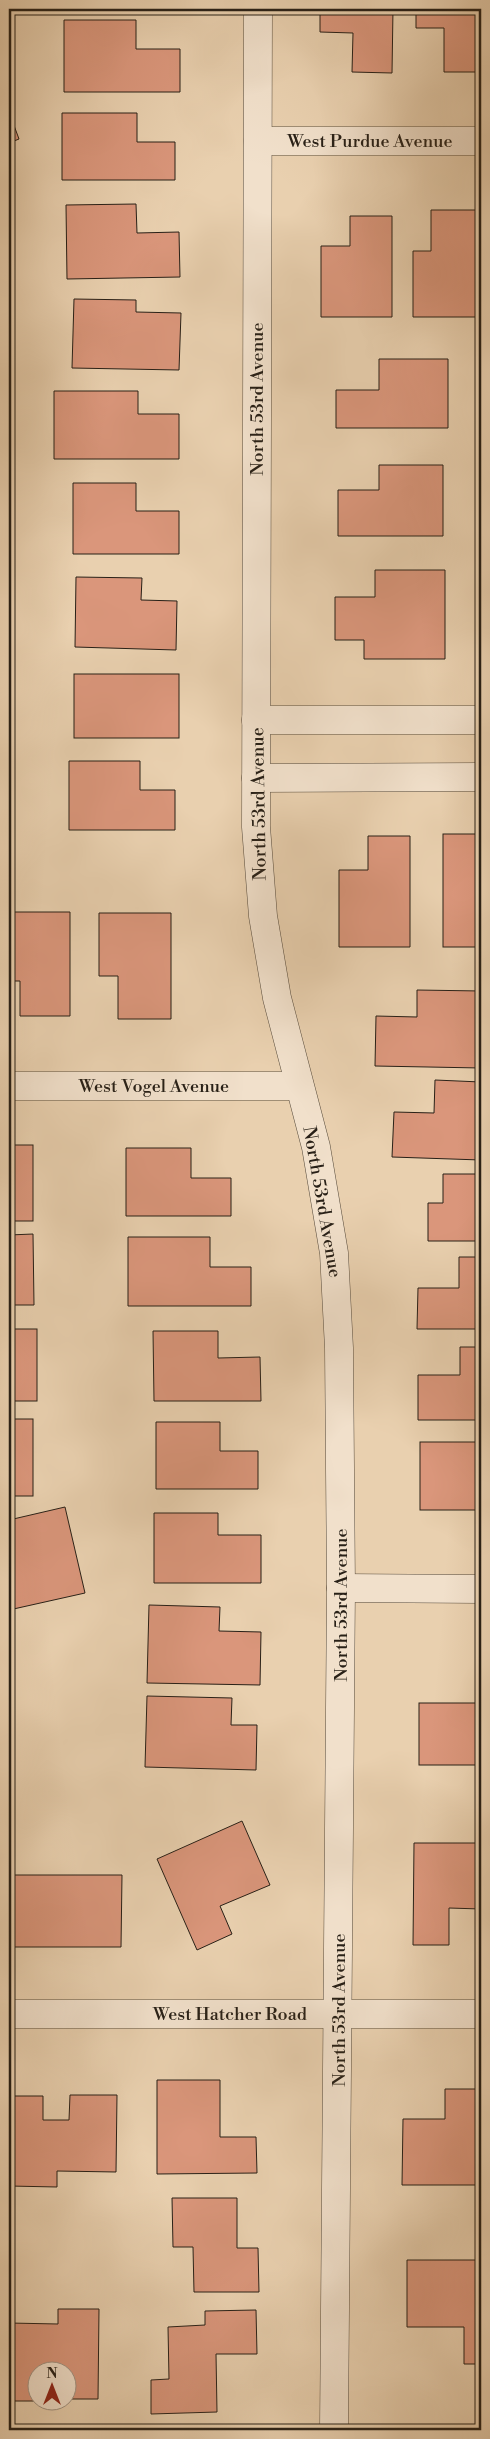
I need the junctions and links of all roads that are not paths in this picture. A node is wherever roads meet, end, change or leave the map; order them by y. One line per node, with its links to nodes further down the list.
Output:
1 (258, 9): 2 (street, North 53rd Avenue)
2 (258, 141): 3 (street, West Purdue Avenue); 4 (street, North 53rd Avenue)
3 (481, 141)
4 (256, 720): 5 (street); 6 (street, North 53rd Avenue)
5 (481, 720)
6 (256, 778): 7 (street); 9 (street, North 53rd Avenue)
7 (481, 778)
8 (9, 1086): 9 (street, West Vogel Avenue)
9 (298, 1086): 10 (street, North 53rd Avenue)
10 (341, 1588): 11 (street); 13 (street, North 53rd Avenue)
11 (481, 1589)
12 (9, 2014): 13 (street, West Hatcher Road)
13 (339, 2014): 14 (street, West Hatcher Road); 15 (street, North 53rd Avenue)
14 (481, 2014)
15 (334, 2430)

